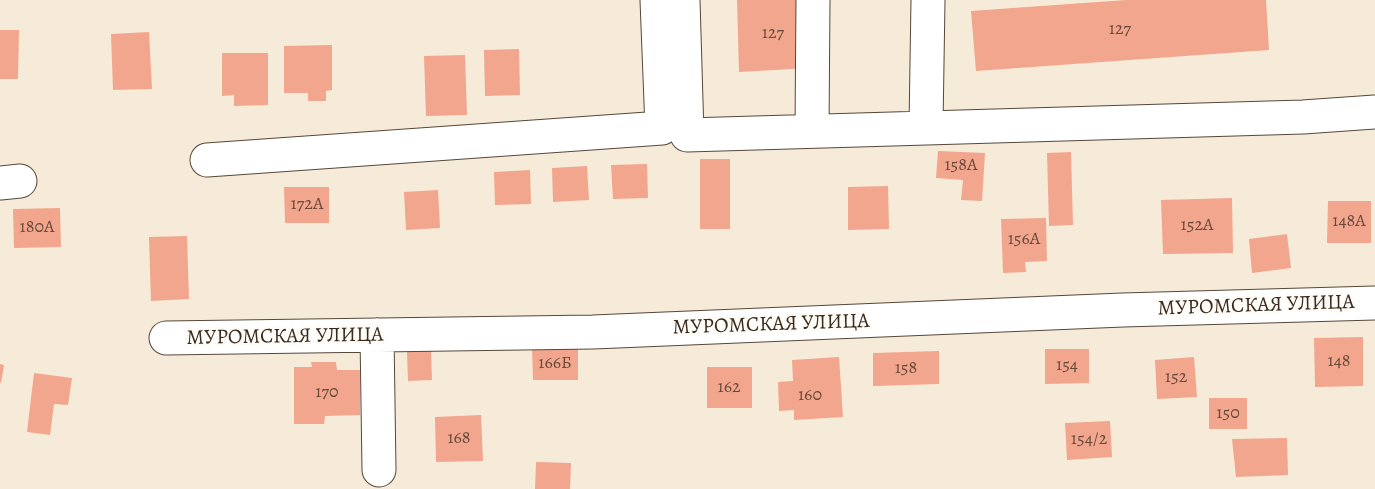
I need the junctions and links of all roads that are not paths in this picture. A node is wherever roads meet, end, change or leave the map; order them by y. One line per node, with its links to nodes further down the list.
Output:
1 (657, 0): 8 (street)
2 (683, 0): 7 (street)
3 (813, 0): 7 (street)
4 (928, 0): 6 (street)
5 (1375, 112): 6 (street)
6 (926, 126): 7 (street)
7 (813, 130)
8 (207, 160)
9 (1375, 303): 10 (street, МУРОМСКАЯ УЛИЦА)
10 (377, 335): 11 (street, МУРОМСКАЯ УЛИЦА); 12 (street)
11 (166, 338)
12 (379, 470)

